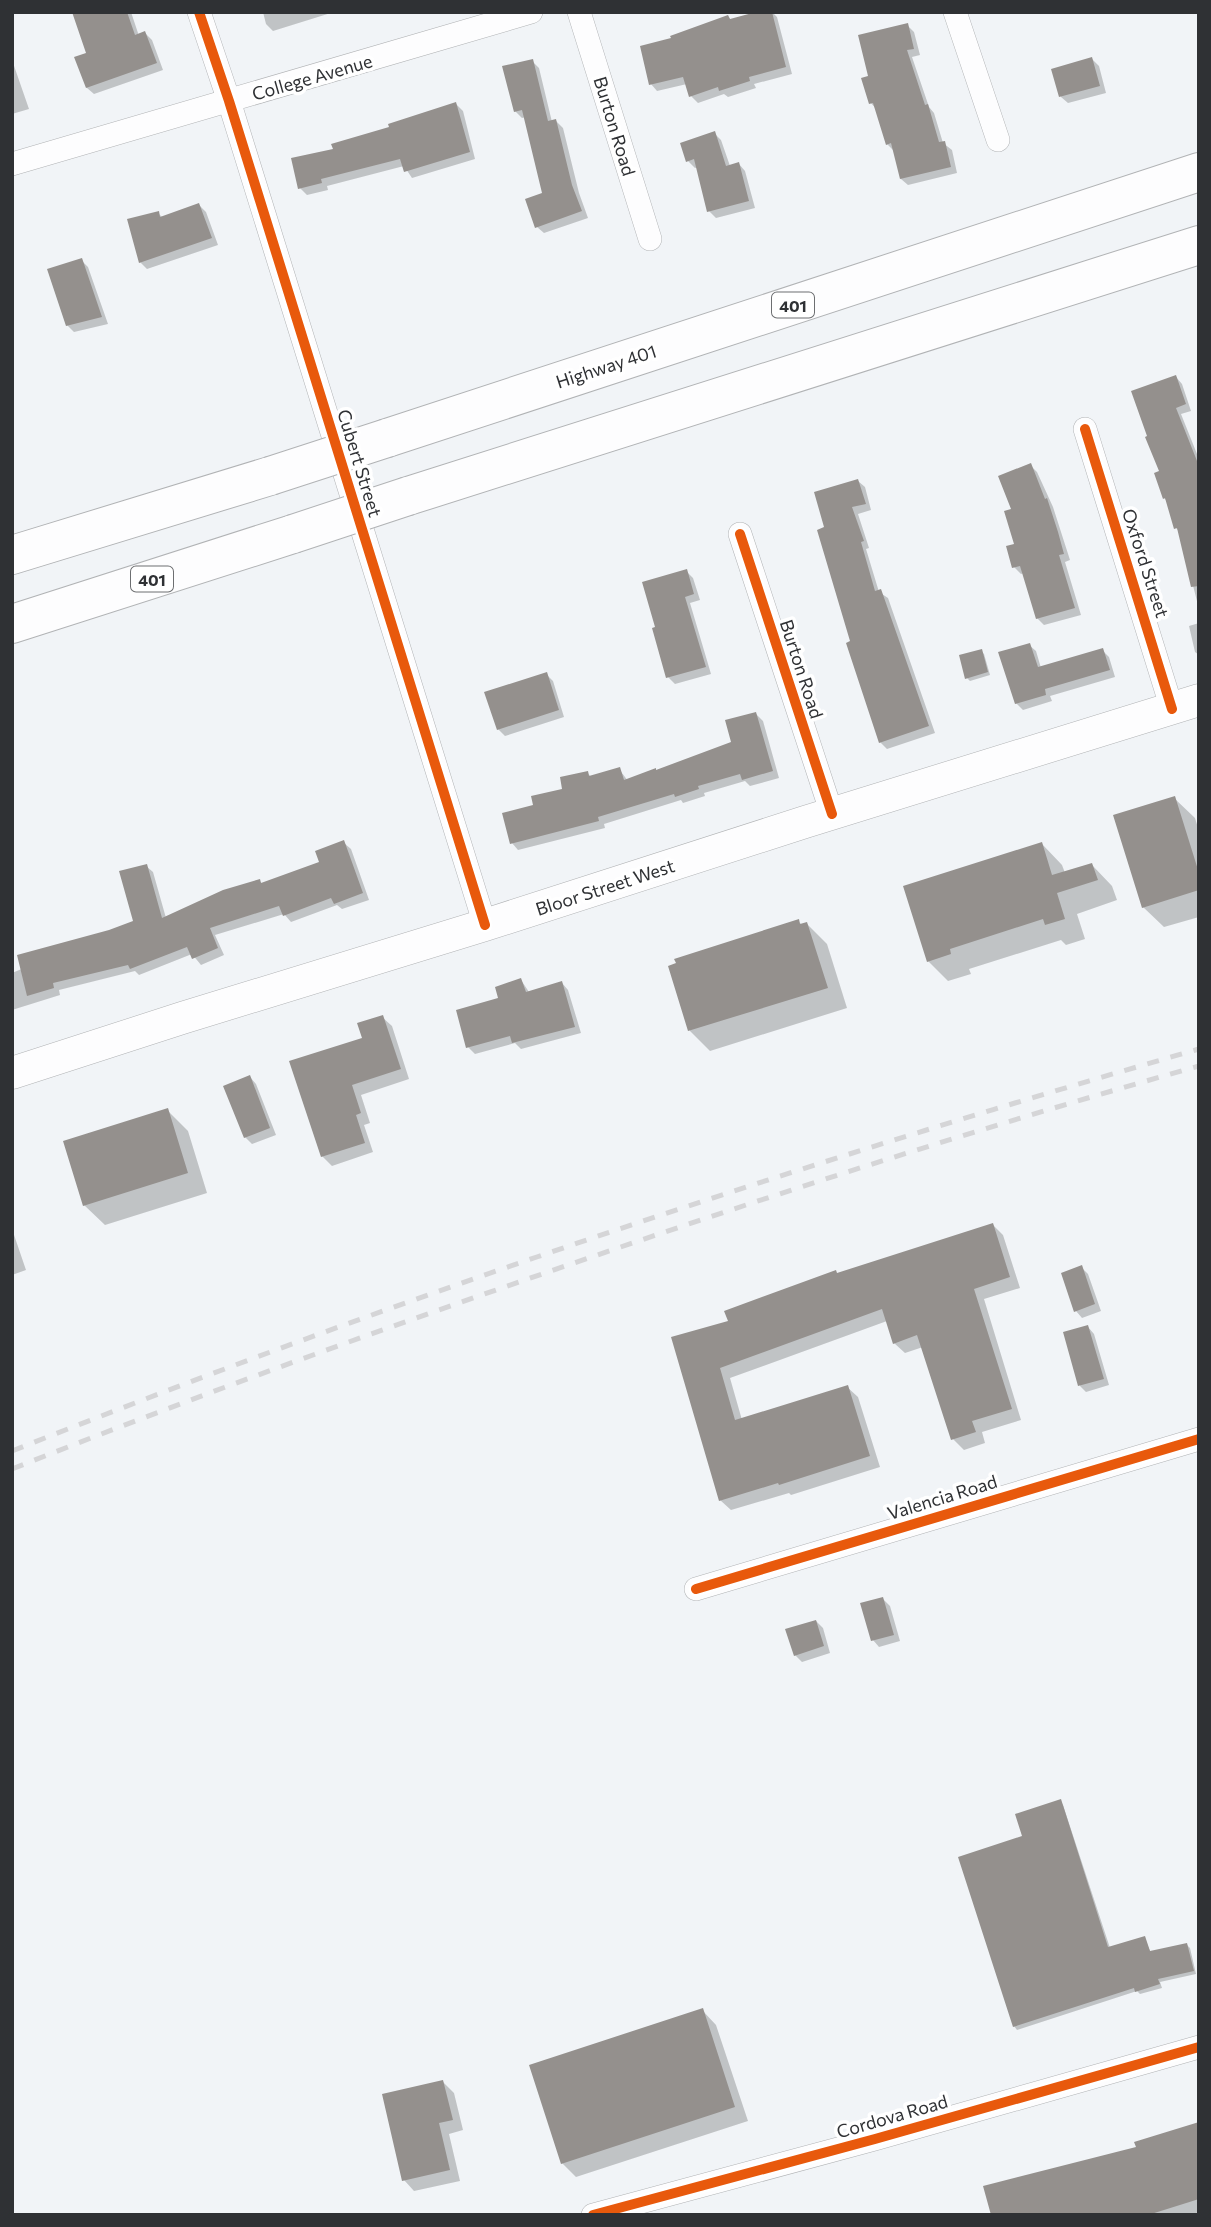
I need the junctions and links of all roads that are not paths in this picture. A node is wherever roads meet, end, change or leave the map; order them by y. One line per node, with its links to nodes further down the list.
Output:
1 (199, 12): 5 (street, Cubert Street)
2 (531, 12): 5 (street, College Avenue)
3 (579, 12): 9 (street, Burton Road)
4 (956, 12): 6 (street)
5 (229, 101): 7 (street, College Avenue); 17 (street, Cubert Street)
6 (998, 140)
7 (12, 164)
8 (1199, 172): 13 (highway, Highway 401 / 401, bridge)
9 (650, 239)
10 (1199, 244): 14 (highway, 401, bridge)
11 (1085, 429): 15 (street, Oxford Street)
12 (740, 534): 16 (street, Burton Road)
13 (12, 555)
14 (12, 624)
15 (1186, 705): 16 (main road, Bloor Street West)
16 (832, 814): 17 (main road, Bloor Street West)
17 (485, 925): 18 (main road, Bloor Street West)
18 (12, 1073)
19 (1199, 1439): 20 (street, Valencia Road)
20 (696, 1589)
21 (1199, 2047): 22 (street, Cordova Road)
22 (593, 2215)

